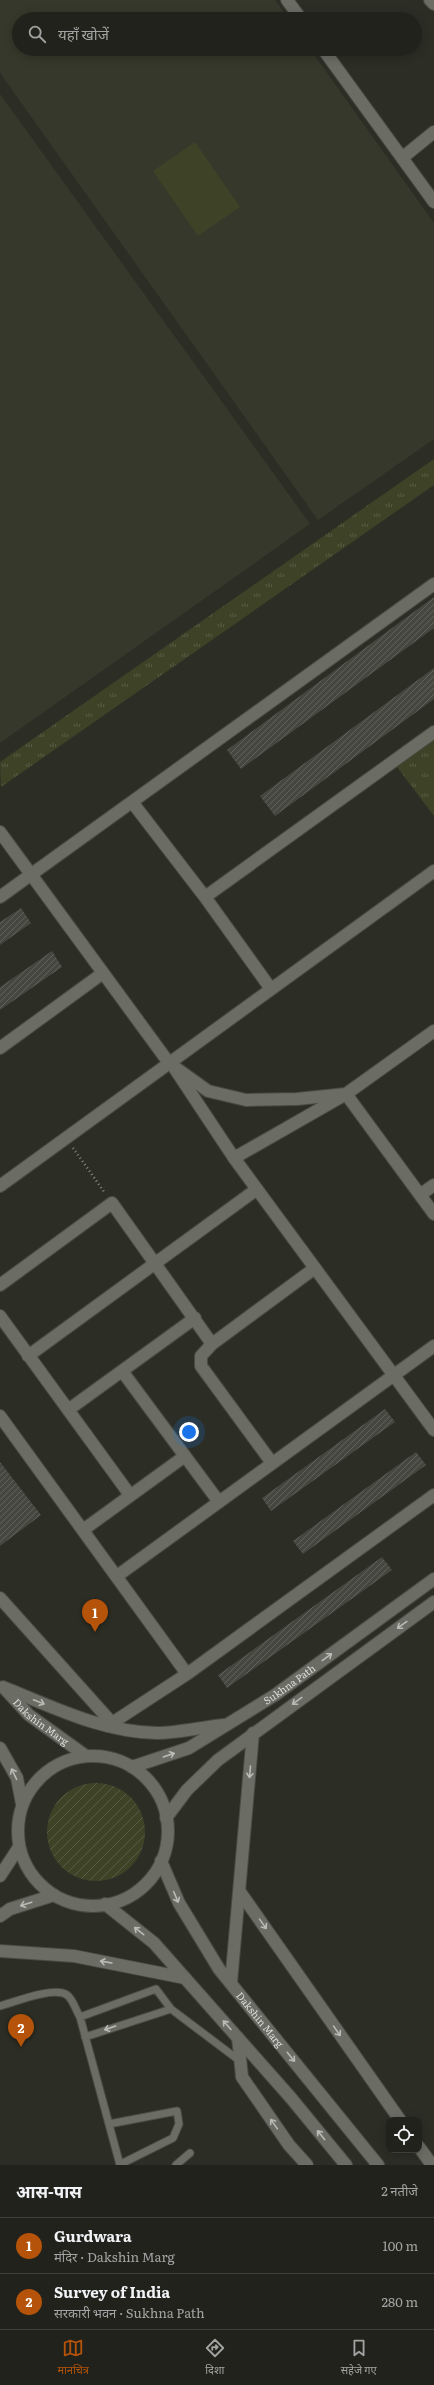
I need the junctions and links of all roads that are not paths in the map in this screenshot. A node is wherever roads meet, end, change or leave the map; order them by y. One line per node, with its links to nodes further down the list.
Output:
1 (287, 0): 4 (street)
2 (430, 0): 3 (street)
3 (434, 4)
4 (296, 12)
5 (328, 56): 7 (street)
6 (434, 132): 7 (street)
7 (402, 158): 8 (street)
8 (434, 202)
9 (434, 584): 11 (street)
10 (434, 732): 16 (street)
11 (132, 802): 14 (street); 16 (street)
12 (0, 832): 14 (street)
13 (434, 871): 18 (street)
14 (31, 875): 15 (street); 17 (street)
15 (0, 897)
16 (205, 897): 18 (street)
17 (103, 973): 20 (street); 21 (street)
18 (271, 990): 21 (street)
19 (434, 1031): 22 (street)
20 (0, 1048)
21 (172, 1066): 22 (street); 23 (street); 25 (street)
22 (346, 1094): 23 (street); 27 (street)
23 (234, 1158): 26 (street)
24 (434, 1185): 27 (street)
25 (0, 1186)
26 (257, 1189): 29 (street); 30 (street)
27 (420, 1195): 28 (street)
28 (434, 1214)
29 (154, 1264): 31 (street); 33 (street); 36 (street)
30 (315, 1268): 34 (street); 38 (street)
31 (0, 1285)
32 (0, 1316): 36 (street)
33 (195, 1318): 34 (street); 37 (street)
34 (212, 1344): 43 (street)
35 (434, 1346): 38 (street)
36 (28, 1356): 39 (street)
37 (122, 1371): 39 (street); 42 (street)
38 (394, 1375): 41 (street); 43 (street)
39 (68, 1410): 44 (street)
40 (0, 1416): 47 (street)
41 (434, 1430)
42 (185, 1456): 44 (street); 46 (street)
43 (272, 1463): 46 (street)
44 (130, 1495): 47 (street)
45 (434, 1495): 52 (street)
46 (219, 1502): 48 (street)
47 (82, 1530): 48 (street)
48 (117, 1576): 52 (street)
49 (434, 1579): 54 (street, Sukhna Path, one-way to 49)
50 (434, 1602): 55 (street, Sukhna Path, one-way to 55)
51 (2, 1604): 52 (street)
52 (187, 1674)
53 (2, 1685): 54 (street, one-way to 54); 57 (street, Dakshin Marg)
54 (227, 1724): 58 (street, Sukhna Path, one-way to 54)
55 (253, 1733): 60 (street, Sukhna Path); 64 (street, one-way to 64)
56 (0, 1748): 59 (street, one-way to 56)
57 (86, 1756): 58 (street); 59 (street)
58 (132, 1767): 60 (street)
59 (22, 1804): 61 (street)
60 (166, 1818): 62 (street)
61 (19, 1847): 63 (street); 65 (street)
62 (161, 1861): 66 (street); 70 (street, Dakshin Marg, one-way to 70)
63 (0, 1876)
64 (240, 1892): 70 (street); 77 (street, one-way to 77)
65 (54, 1895): 66 (street); 67 (street, one-way to 67)
66 (105, 1904): 69 (street, one-way to 66)
67 (0, 1916)
68 (0, 1951): 69 (street, one-way to 68)
69 (185, 1978): 75 (street, one-way to 69)
70 (230, 1983): 85 (street, Dakshin Marg, one-way to 85)
71 (0, 2006): 73 (lane)
72 (171, 2009): 73 (lane); 74 (lane, one-way to 74); 76 (lane)
73 (80, 2017): 74 (lane)
74 (85, 2037): 78 (lane)
75 (238, 2038): 76 (street); 84 (street, one-way to 75)
76 (240, 2061): 83 (street, one-way to 76)
77 (398, 2117)
78 (109, 2124): 81 (lane); 81 (lane)
79 (422, 2151): 86 (street)
80 (190, 2153): 82 (lane)
81 (121, 2164)
82 (176, 2165)
83 (307, 2165)
84 (346, 2165)
85 (378, 2165)
86 (432, 2165)

